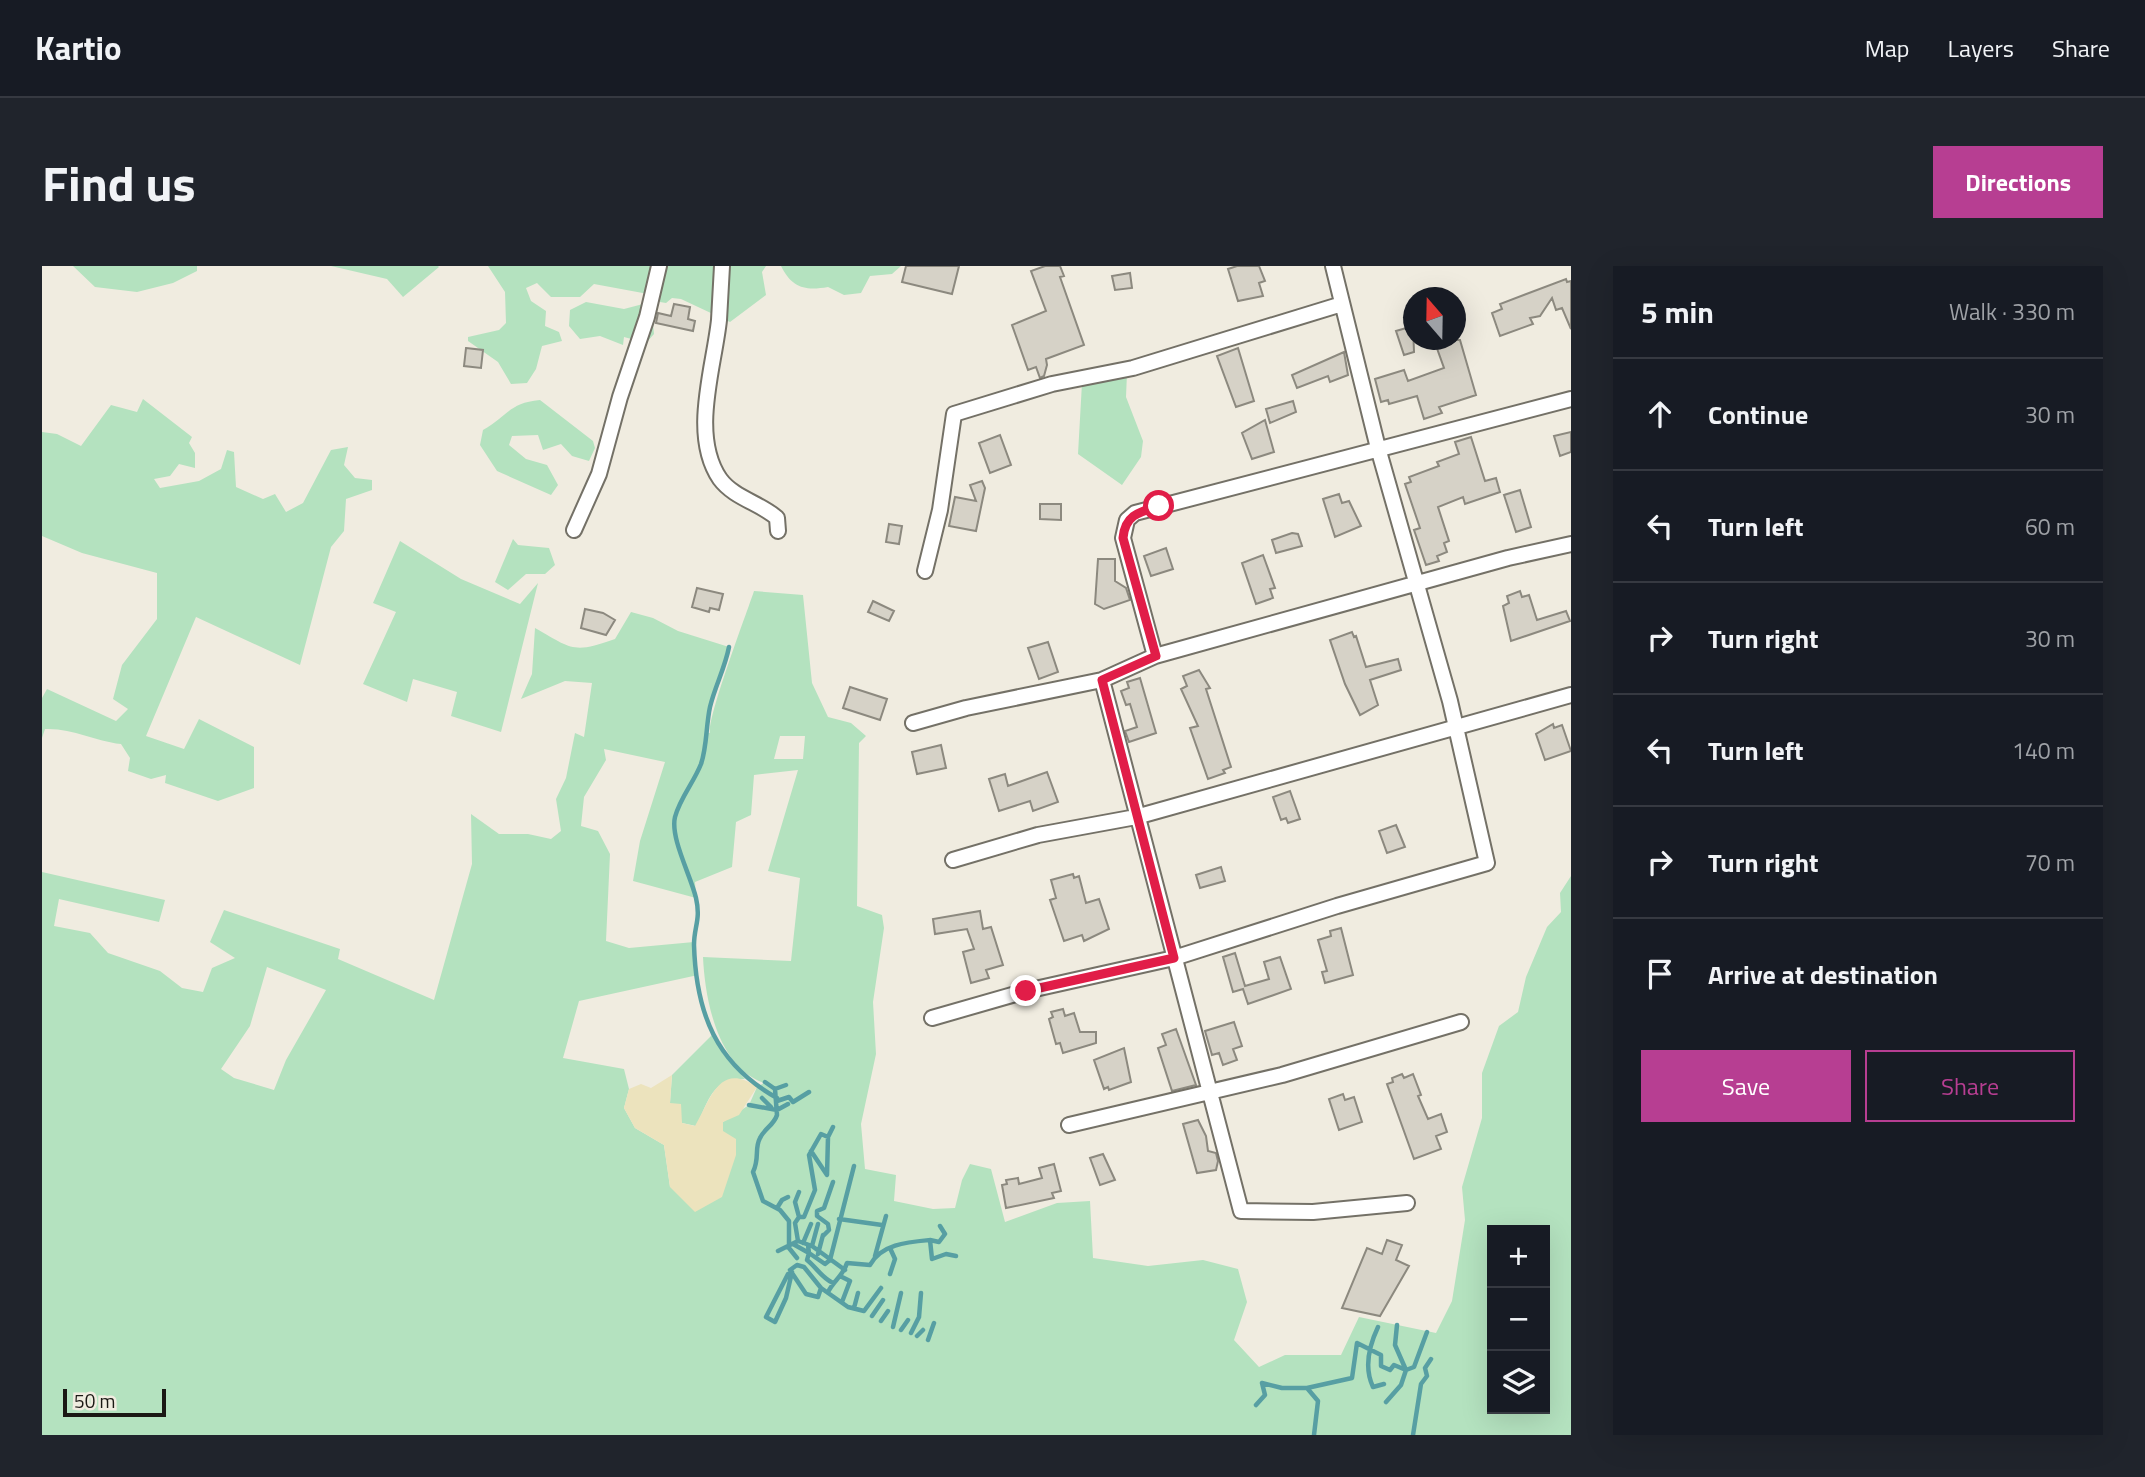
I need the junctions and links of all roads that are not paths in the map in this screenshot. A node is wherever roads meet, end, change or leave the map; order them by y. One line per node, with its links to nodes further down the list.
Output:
1 (659, 266): 7 (street)
2 (722, 266): 8 (street)
3 (1333, 266): 4 (street)
4 (1342, 304): 6 (street); 10 (street)
5 (1571, 399): 6 (street)
6 (1378, 448): 11 (street); 12 (street)
7 (574, 530)
8 (778, 531)
9 (1571, 544): 11 (street)
10 (925, 571)
11 (1416, 586): 12 (street); 16 (street)
12 (1156, 656): 13 (street)
13 (1102, 680): 15 (street); 17 (street)
14 (1571, 695): 16 (street)
15 (913, 723)
16 (1457, 729): 17 (street); 19 (street)
17 (1136, 817): 18 (street); 19 (street)
18 (953, 860)
19 (1174, 958): 20 (street); 22 (street)
20 (932, 1018)
21 (1461, 1022): 22 (street)
22 (1211, 1093): 23 (street); 24 (street)
23 (1069, 1125)
24 (1407, 1203)

